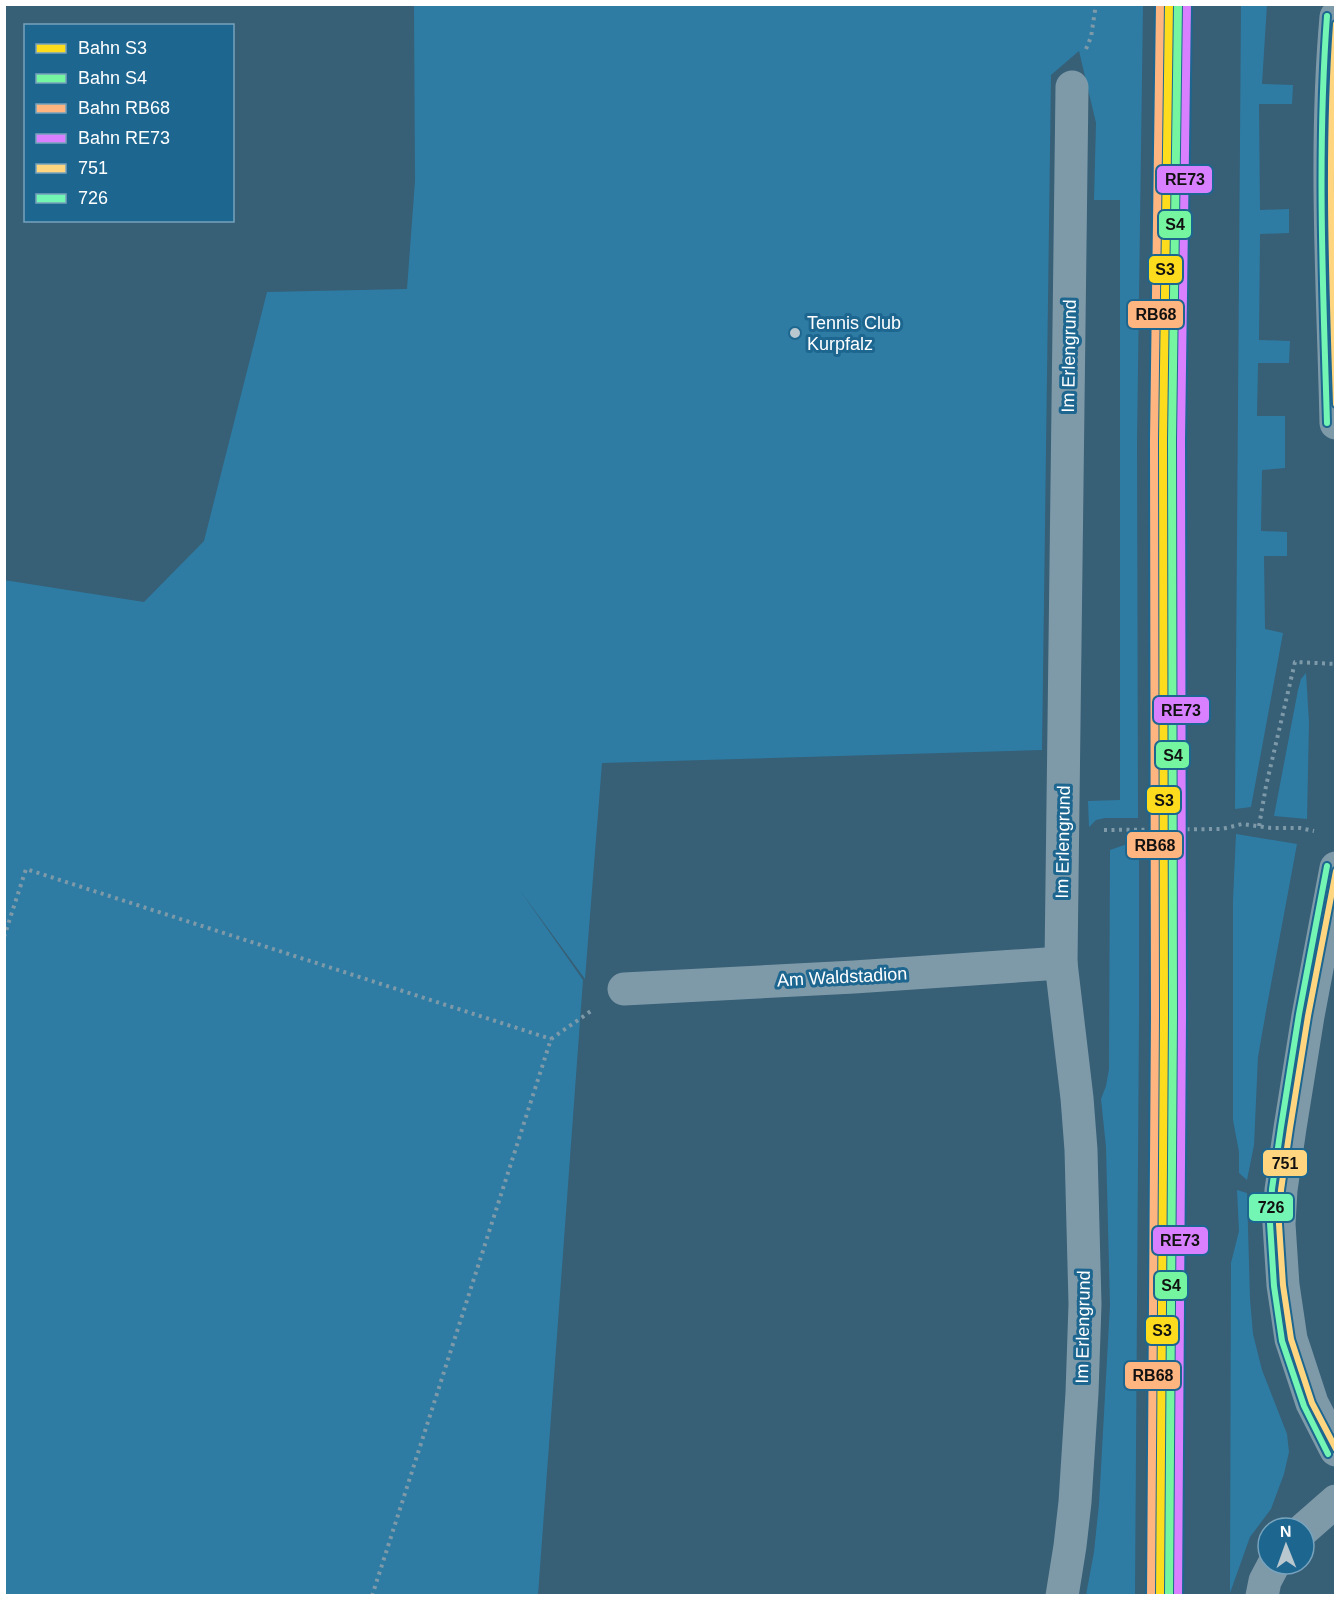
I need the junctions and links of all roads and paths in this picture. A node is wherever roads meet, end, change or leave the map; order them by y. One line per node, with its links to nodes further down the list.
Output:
1 (1335, 17): 3 (street)
2 (1072, 87): 11 (street, Im Erlengrund)
3 (1335, 423)
4 (1335, 664): 5 (path)
5 (1259, 826): 6 (path); 7 (path)
6 (1300, 828)
7 (1098, 833)
8 (1335, 868): 9 (street)
9 (1332, 905): 13 (street)
10 (4, 938): 17 (path)
11 (1061, 963): 12 (street, Am Waldstadion); 18 (street, Im Erlengrund)
12 (624, 989)
13 (1335, 1450)
14 (1335, 1501): 15 (street)
15 (1316, 1519)
16 (1268, 1576): 19 (street)
17 (372, 1596)
18 (1062, 1596)
19 (1262, 1596)

